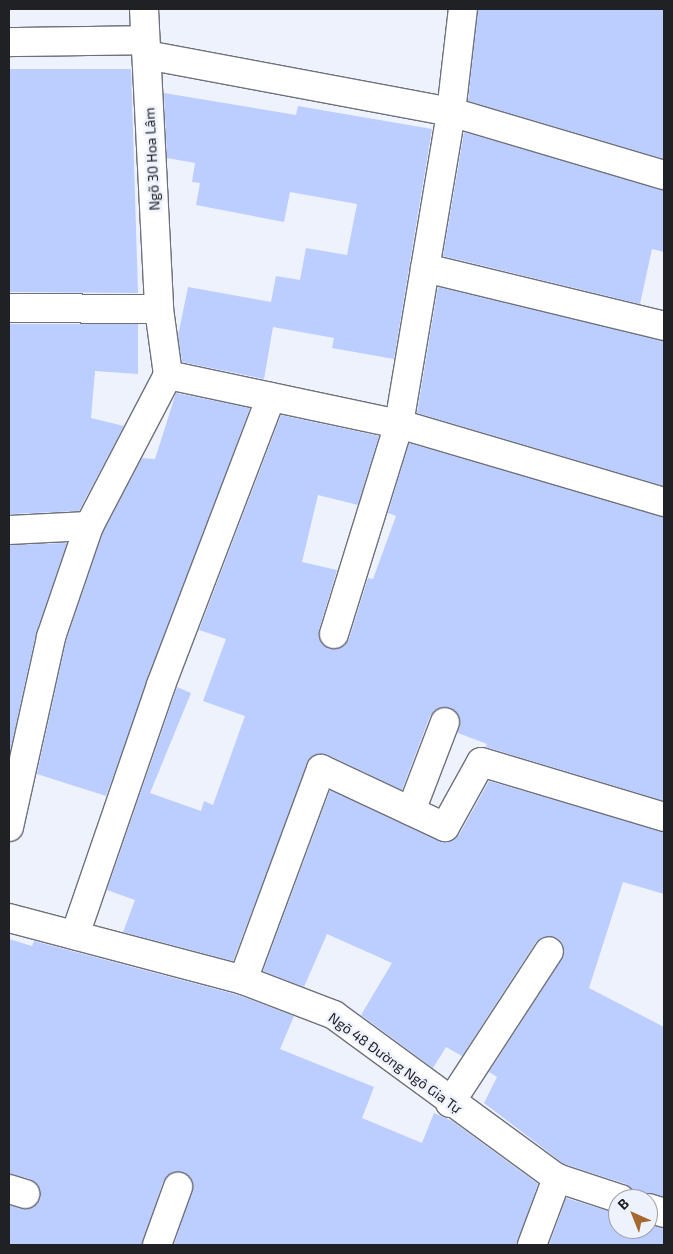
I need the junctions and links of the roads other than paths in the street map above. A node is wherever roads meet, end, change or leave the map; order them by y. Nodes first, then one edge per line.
1 (144, 9) edge
2 (463, 9) edge
3 (9, 42) edge
4 (146, 47) junction
5 (451, 112) junction
6 (664, 175) edge
7 (425, 268) junction
8 (9, 308) edge
9 (159, 309) junction
10 (664, 326) edge
11 (168, 375) junction
12 (271, 397) junction
13 (399, 424) junction
14 (664, 502) edge
15 (89, 526) junction
16 (9, 530) edge
17 (334, 634) dead end
18 (445, 722) dead end
19 (412, 811) junction
20 (664, 817) edge
21 (9, 827) edge
22 (9, 918) edge
23 (75, 935) junction
24 (549, 951) dead end
25 (243, 980) junction
26 (450, 1103) junction
27 (557, 1178) junction
28 (178, 1187) dead end
29 (608, 1195) edge
30 (157, 1245) edge
31 (532, 1245) edge

1 - 4 street, Ngõ 30 Hoa Lâm
2 - 5 street
3 - 4 street
4 - 5 street
4 - 9 street, Ngõ 30 Hoa Lâm
5 - 6 street
5 - 7 street
7 - 10 street
7 - 13 street
8 - 9 street
9 - 11 street, Ngõ 30 Hoa Lâm
11 - 12 street
11 - 15 street
12 - 13 street
12 - 23 street
13 - 14 street
13 - 17 street
15 - 16 street
15 - 21 street
18 - 19 street
19 - 20 street
19 - 25 street
22 - 23 street, Ngõ 48 Đường Ngô Gia Tự
23 - 25 street, Ngõ 48 Đường Ngô Gia Tự
24 - 26 street
25 - 26 street, Ngõ 48 Đường Ngô Gia Tự
26 - 27 street, Ngõ 48 Đường Ngô Gia Tự
27 - 29 street, Ngõ 48 Đường Ngô Gia Tự
27 - 31 street
28 - 30 street

